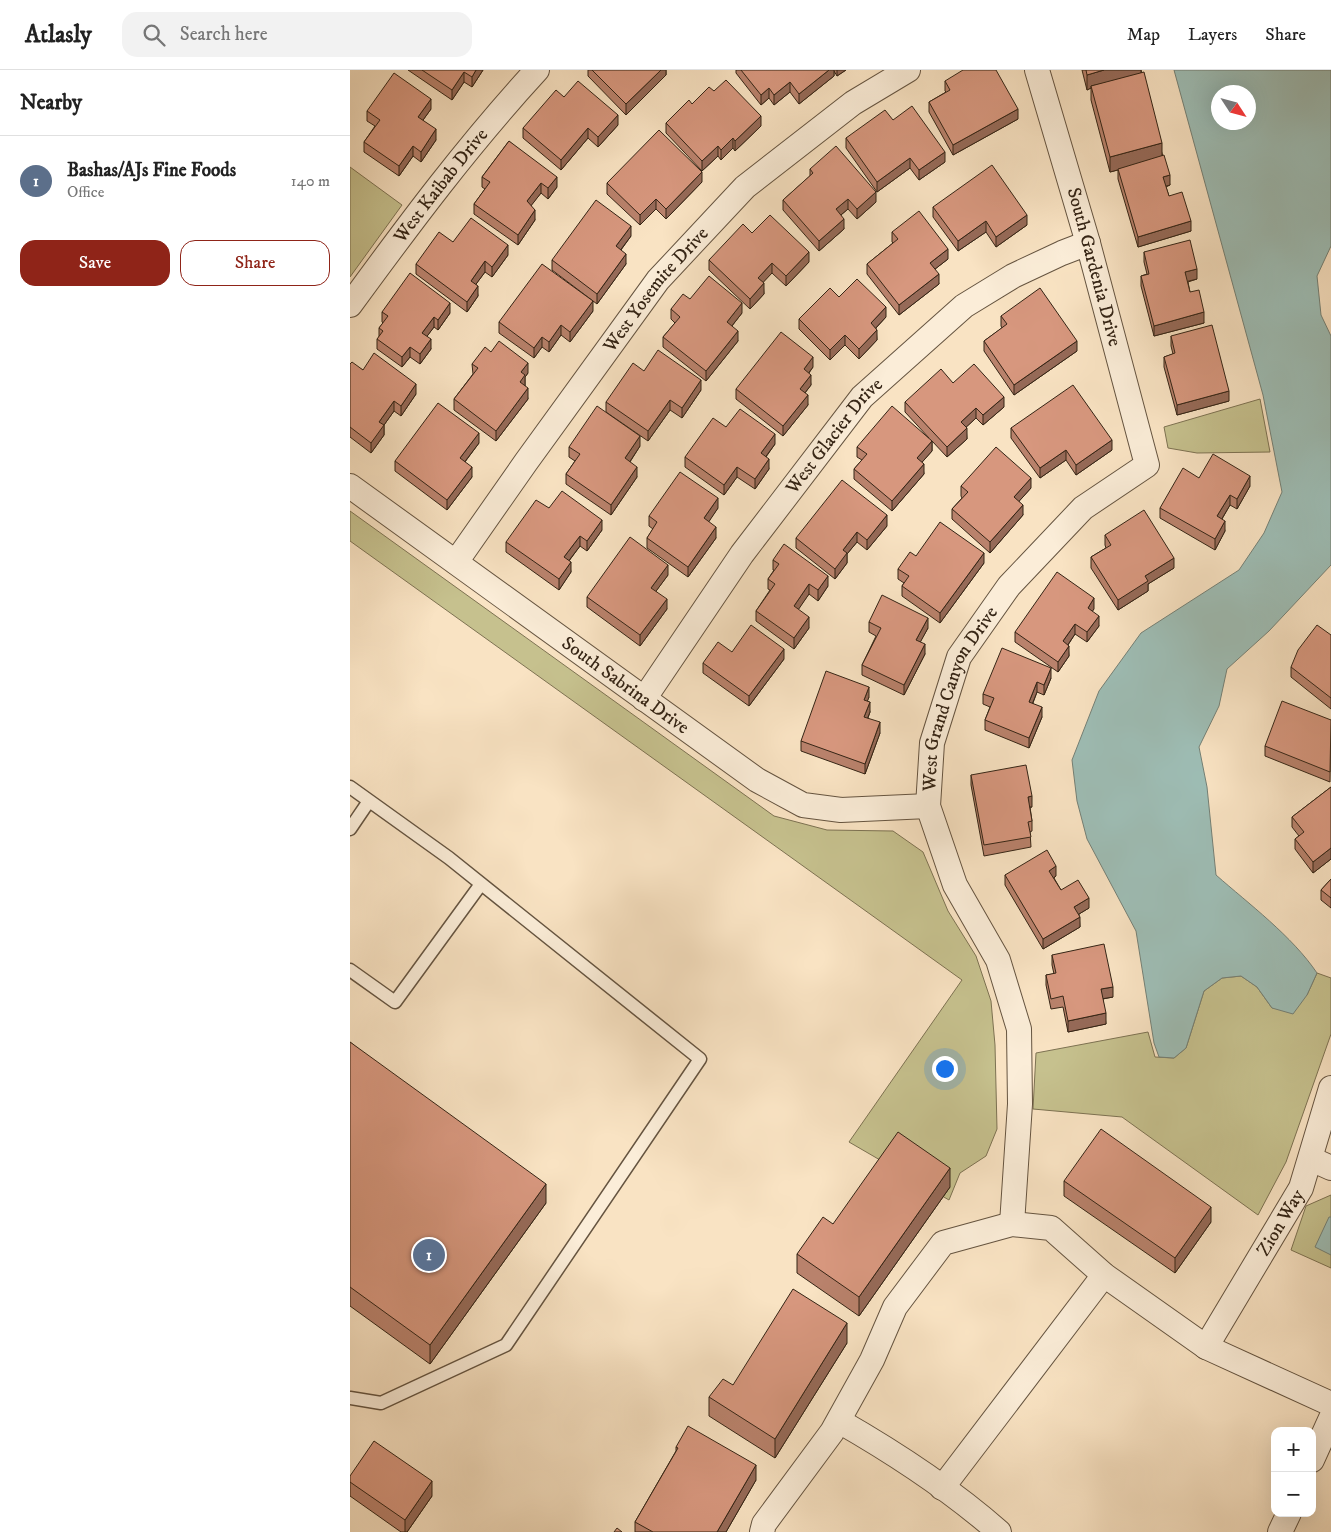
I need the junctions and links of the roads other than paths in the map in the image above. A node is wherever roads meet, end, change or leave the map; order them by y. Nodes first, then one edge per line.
1 (537, 70) edge
2 (908, 70) edge
3 (1037, 70) edge
4 (1088, 244) junction
5 (350, 305) edge
6 (1147, 465) joint
7 (350, 486) edge
8 (456, 562) junction
9 (644, 699) junction
10 (350, 787) edge
11 (369, 801) junction
12 (928, 806) junction
13 (350, 829) edge
14 (481, 884) junction
15 (350, 970) edge
16 (1331, 1088) edge
17 (1326, 1119) edge
18 (1321, 1163) edge
19 (1012, 1224) junction
20 (1104, 1275) junction
21 (1206, 1347) junction
22 (350, 1398) edge
23 (1331, 1404) edge
24 (1331, 1418) edge
25 (839, 1421) junction
26 (1316, 1451) edge
27 (942, 1488) junction
28 (762, 1532) edge
29 (999, 1532) edge

1 - 5 street, West Kaibab Drive
2 - 8 street, West Yosemite Drive
3 - 4 street, South Gardenia Drive
4 - 6 street, South Gardenia Drive
4 - 9 street, West Glacier Drive
6 - 12 street, West Grand Canyon Drive
7 - 8 street, South Sabrina Drive
8 - 9 street, South Sabrina Drive
9 - 12 street, South Sabrina Drive
10 - 11 lane
11 - 13 lane
11 - 14 lane
12 - 19 street, West Grand Canyon Drive
14 - 15 lane
14 - 22 lane
16 - 17 street, Zion Way
17 - 18 street, Zion Way
18 - 21 street, Zion Way
19 - 20 street
19 - 25 street
20 - 21 street
20 - 27 street
21 - 23 street
24 - 26 street
25 - 27 street
25 - 28 street
27 - 29 street

